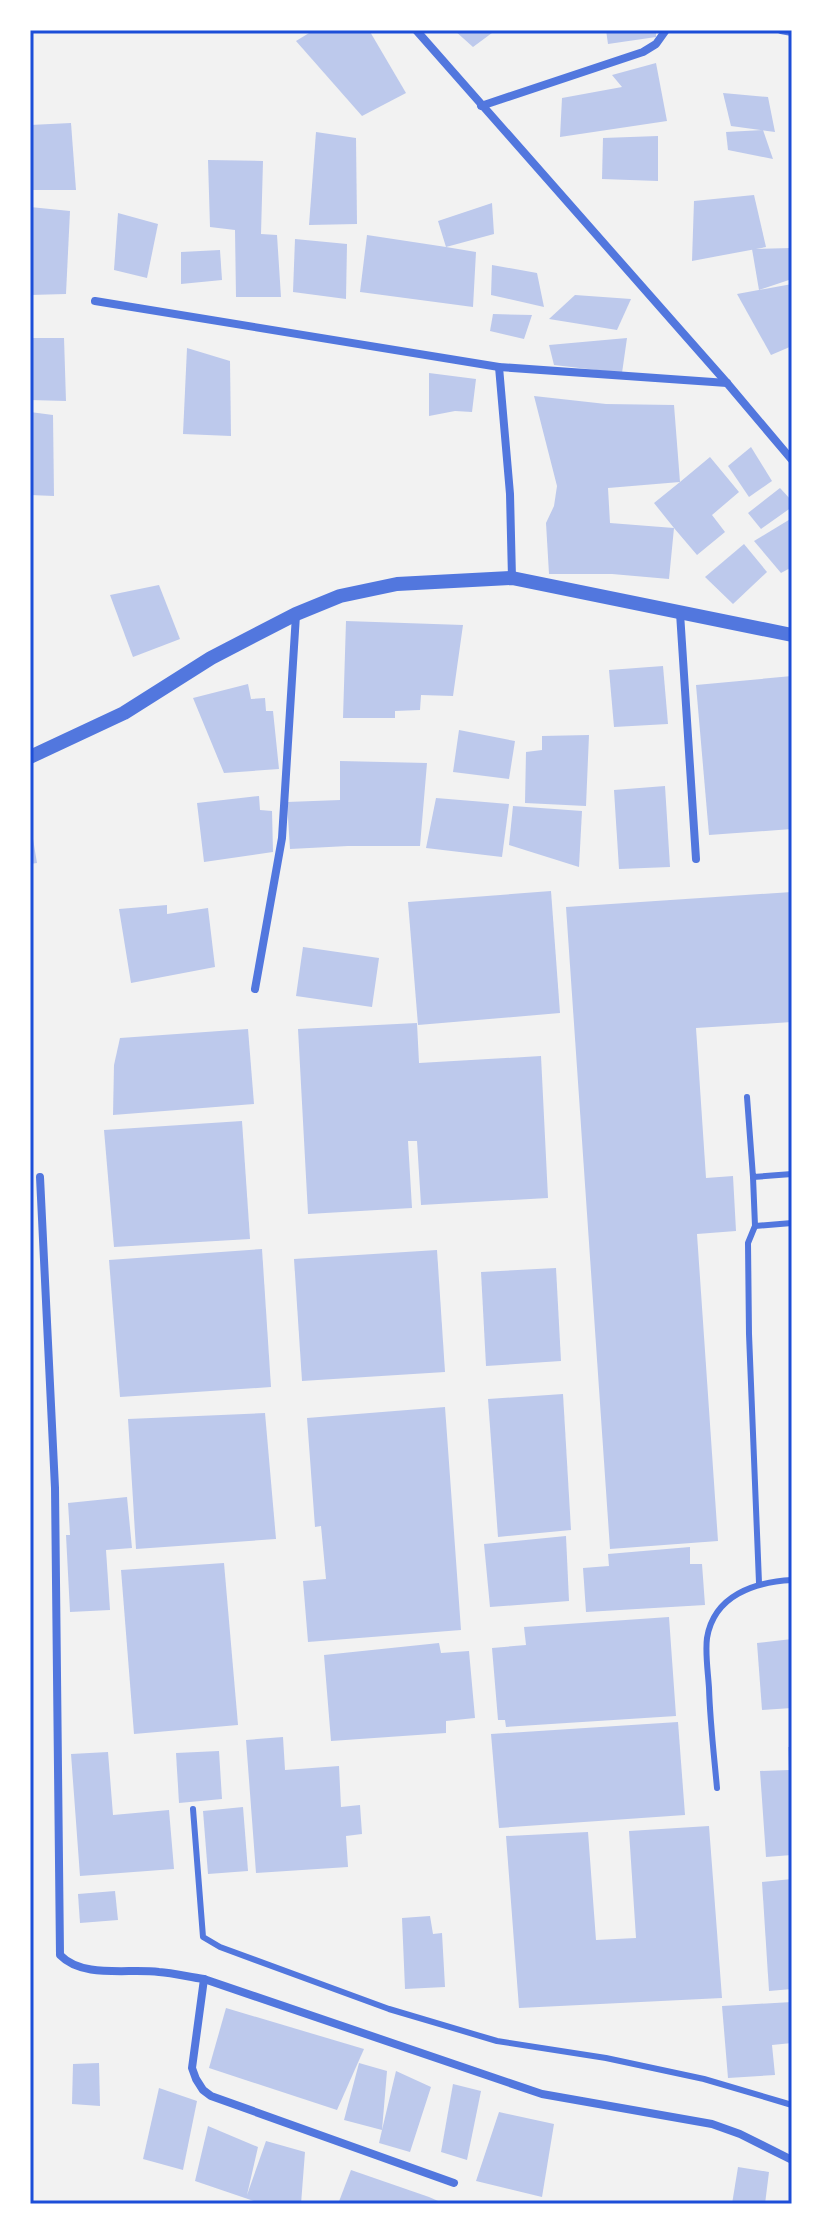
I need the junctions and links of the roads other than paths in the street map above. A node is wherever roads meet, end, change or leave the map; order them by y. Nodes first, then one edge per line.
1 (416, 30) edge
2 (666, 30) edge
3 (781, 30) edge
4 (792, 32) edge
5 (481, 106) junction
6 (95, 301) dead end
7 (499, 367) junction
8 (727, 383) junction
9 (792, 460) edge
10 (512, 578) junction
11 (680, 613) junction
12 (296, 614) junction
13 (792, 635) edge
14 (30, 757) edge
15 (696, 859) dead end
16 (255, 989) dead end
17 (747, 1097) dead end
18 (792, 1174) edge
19 (40, 1177) dead end
20 (753, 1177) junction
21 (792, 1223) edge
22 (755, 1226) junction
23 (792, 1580) edge
24 (759, 1583) junction
25 (717, 1788) dead end
26 (193, 1809) dead end
27 (204, 1979) junction
28 (792, 2105) edge
29 (792, 2160) edge
30 (454, 2183) dead end

1 - 5 street
2 - 5 street
3 - 4 street
5 - 8 street
6 - 7 street
7 - 8 street
7 - 10 street
8 - 9 street
10 - 11 street
10 - 12 street
11 - 13 street
11 - 15 street
12 - 14 street
12 - 16 street
17 - 20 lane
18 - 20 lane
19 - 27 street
20 - 22 lane
21 - 22 lane
22 - 24 lane
23 - 24 lane
24 - 25 lane
26 - 28 lane
27 - 29 street
27 - 30 street

